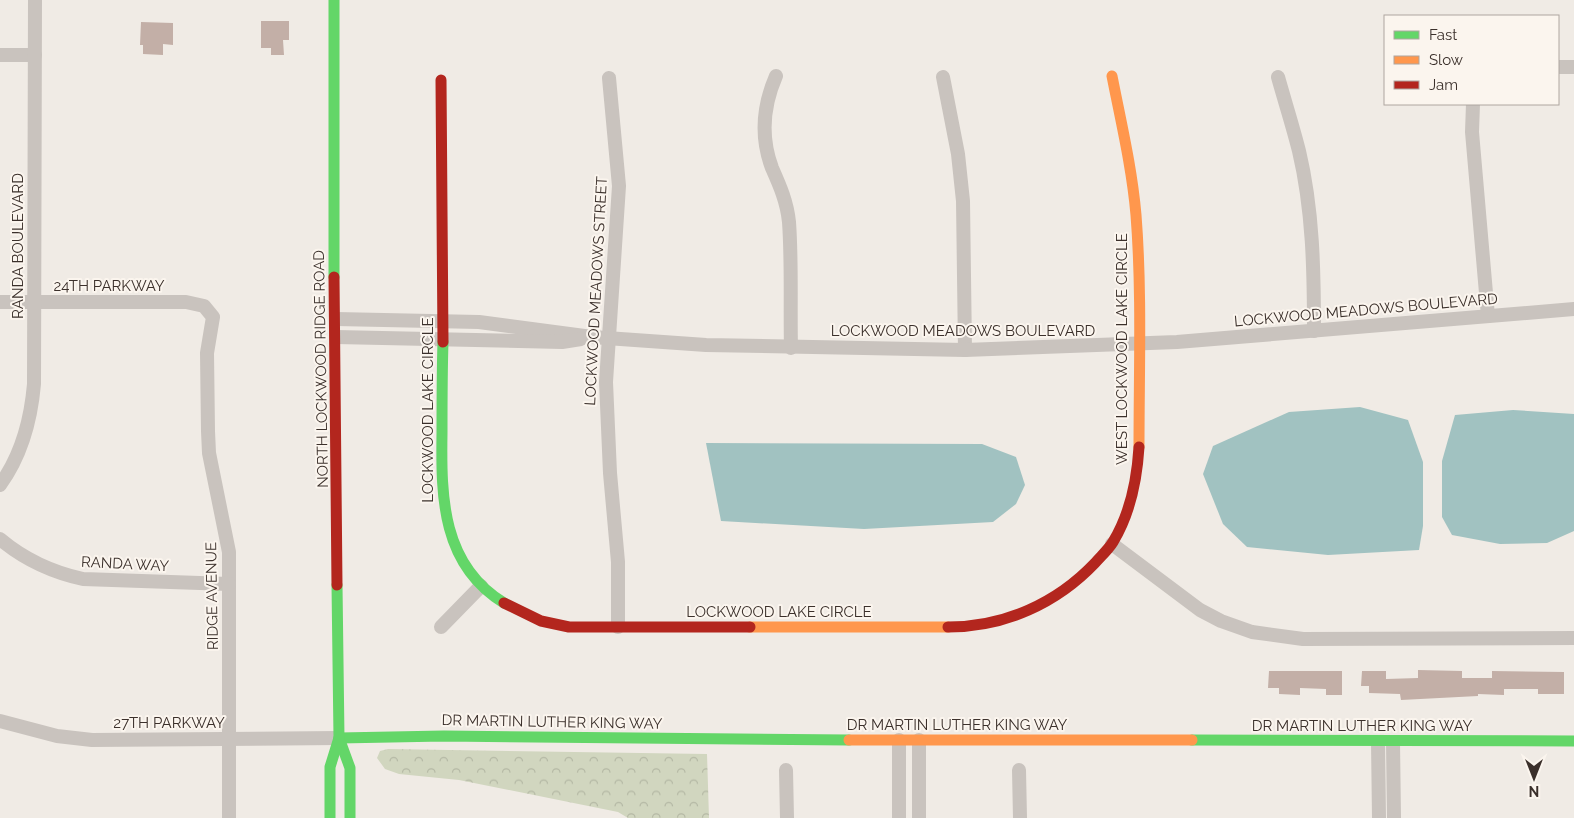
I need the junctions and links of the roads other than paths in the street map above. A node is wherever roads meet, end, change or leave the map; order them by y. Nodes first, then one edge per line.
1 (35, 0) edge
2 (334, 0) edge
3 (0, 55) edge
4 (35, 55) junction
5 (1559, 67) edge
6 (1574, 67) edge
7 (776, 76) dead end
8 (1112, 76) dead end
9 (943, 77) dead end
10 (1278, 77) dead end
11 (608, 78) dead end
12 (441, 80) dead end
13 (1473, 105) edge
14 (0, 302) edge
15 (34, 302) junction
16 (1574, 309) edge
17 (1488, 316) junction
18 (213, 317) joint
19 (336, 319) junction
20 (443, 320) junction
21 (1314, 331) junction
22 (336, 337) junction
23 (592, 337) junction
24 (443, 338) junction
25 (608, 338) junction
26 (1139, 345) junction
27 (791, 348) junction
28 (965, 350) junction
29 (0, 485) edge
30 (0, 539) edge
31 (1112, 544) junction
32 (229, 584) junction
33 (481, 586) junction
34 (441, 627) dead end
35 (618, 627) junction
36 (914, 627) joint
37 (1574, 638) edge
38 (0, 720) edge
39 (340, 738) junction
40 (229, 740) junction
41 (899, 740) junction
42 (919, 740) junction
43 (1574, 741) edge
44 (1378, 742) junction
45 (1393, 742) junction
46 (786, 770) dead end
47 (1019, 770) dead end
48 (229, 818) edge
49 (330, 818) edge
50 (350, 818) edge
51 (787, 818) edge
52 (899, 818) edge
53 (919, 818) edge
54 (1020, 818) edge
55 (1379, 818) edge
56 (1394, 818) edge

1 - 4 street, RANDA BOULEVARD
2 - 19 street, NORTH LOCKWOOD RIDGE ROAD
3 - 4 street
4 - 15 street, RANDA BOULEVARD
5 - 6 street
7 - 27 street
8 - 26 street, WEST LOCKWOOD LAKE CIRCLE
9 - 28 street
10 - 21 street
11 - 25 street, LOCKWOOD MEADOWS STREET
12 - 20 street, LOCKWOOD LAKE CIRCLE
13 - 17 street
14 - 15 street, 24TH PARKWAY
15 - 18 street, 24TH PARKWAY
15 - 29 street, RANDA BOULEVARD
16 - 17 street, LOCKWOOD MEADOWS BOULEVARD
17 - 21 street, LOCKWOOD MEADOWS BOULEVARD
18 - 32 street, RIDGE AVENUE
19 - 20 street, LOCKWOOD MEADOWS BOULEVARD
19 - 22 street, NORTH LOCKWOOD RIDGE ROAD
20 - 23 street, LOCKWOOD MEADOWS BOULEVARD
20 - 24 street, LOCKWOOD LAKE CIRCLE
21 - 26 street, LOCKWOOD MEADOWS BOULEVARD
22 - 24 street, LOCKWOOD MEADOWS BOULEVARD
22 - 39 street, NORTH LOCKWOOD RIDGE ROAD
23 - 24 street, LOCKWOOD MEADOWS BOULEVARD
23 - 25 street, LOCKWOOD MEADOWS BOULEVARD
24 - 33 street, LOCKWOOD LAKE CIRCLE
25 - 27 street, LOCKWOOD MEADOWS BOULEVARD
25 - 35 street, LOCKWOOD MEADOWS STREET
26 - 28 street, LOCKWOOD MEADOWS BOULEVARD
26 - 31 street, WEST LOCKWOOD LAKE CIRCLE
27 - 28 street, LOCKWOOD MEADOWS BOULEVARD
30 - 32 street, RANDA WAY
31 - 36 street, WEST LOCKWOOD LAKE CIRCLE
31 - 37 street
32 - 40 street, RIDGE AVENUE
33 - 34 street
33 - 35 street, LOCKWOOD LAKE CIRCLE
35 - 36 street, LOCKWOOD LAKE CIRCLE
38 - 40 street, 27TH PARKWAY
39 - 40 street, 27TH PARKWAY
39 - 41 street, DR MARTIN LUTHER KING WAY
39 - 49 street, NORTH LOCKWOOD RIDGE ROAD
39 - 50 street, NORTH LOCKWOOD RIDGE ROAD
40 - 48 street, RIDGE AVENUE
41 - 42 street, DR MARTIN LUTHER KING WAY
41 - 52 street
42 - 44 street, DR MARTIN LUTHER KING WAY
42 - 53 street
43 - 45 street, DR MARTIN LUTHER KING WAY
44 - 45 street, DR MARTIN LUTHER KING WAY
44 - 55 street
45 - 56 street
46 - 51 street
47 - 54 street

